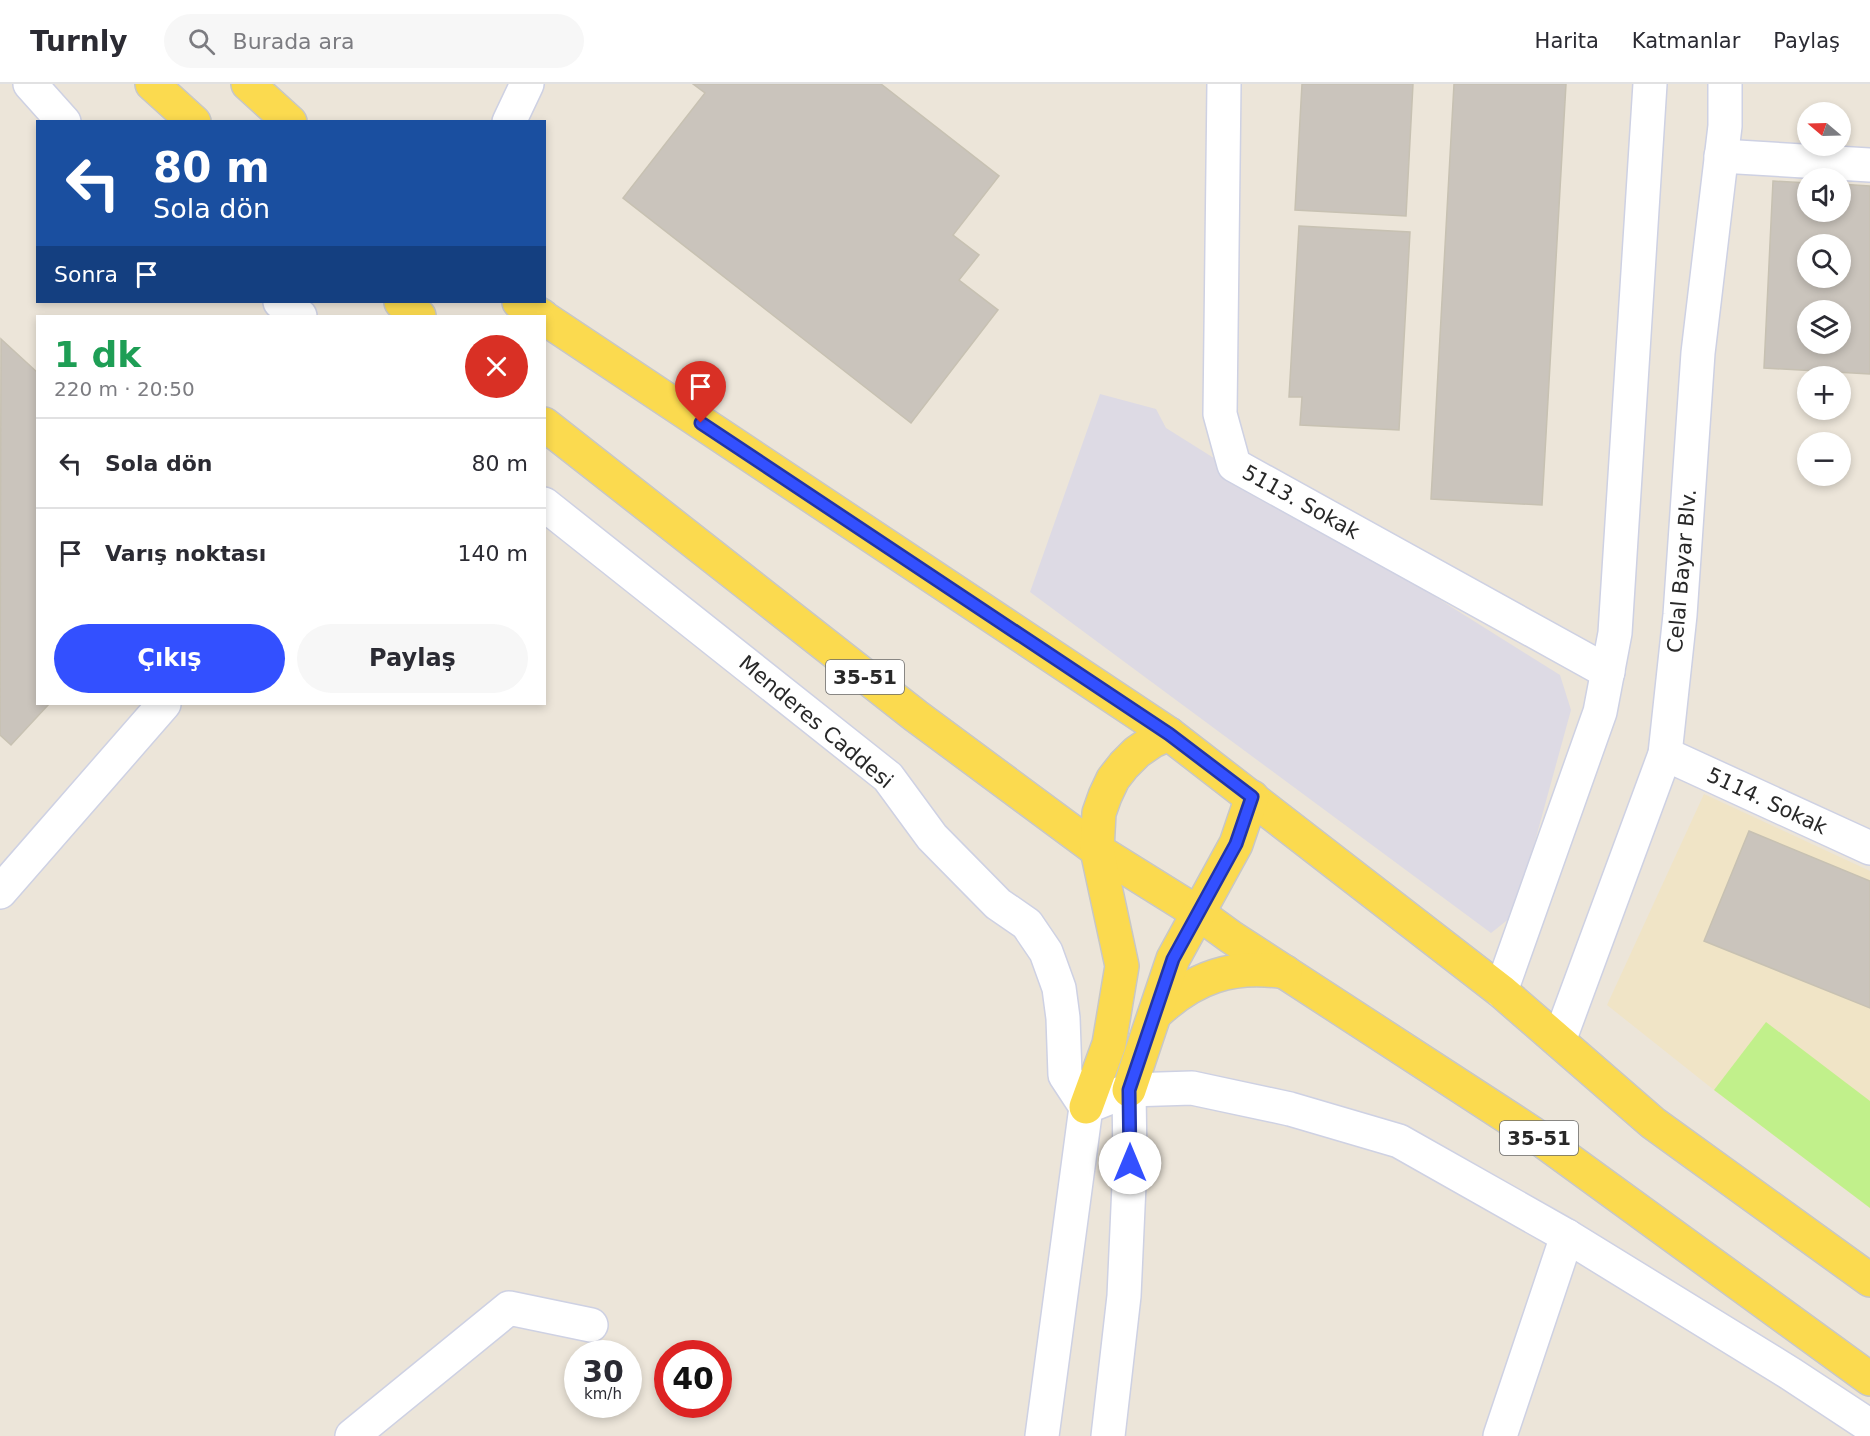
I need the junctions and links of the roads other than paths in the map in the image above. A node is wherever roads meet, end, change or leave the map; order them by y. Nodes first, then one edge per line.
1 (30, 84) edge
2 (152, 84) edge
3 (248, 84) edge
4 (527, 84) edge
5 (1224, 84) edge
6 (1650, 84) edge
7 (1725, 84) edge
8 (62, 120) edge
9 (192, 120) edge
10 (289, 120) edge
11 (510, 120) edge
12 (1721, 156) junction
13 (1870, 165) edge
14 (281, 303) edge
15 (402, 303) edge
16 (521, 303) edge
17 (299, 315) edge
18 (418, 315) edge
19 (540, 315) edge
20 (546, 319) edge
21 (546, 426) edge
22 (546, 506) edge
23 (1608, 672) junction
24 (163, 705) edge
25 (1169, 734) junction
26 (1665, 754) junction
27 (1252, 797) junction
28 (1870, 848) edge
29 (1097, 850) junction
30 (0, 892) edge
31 (1198, 913) junction
32 (1285, 972) junction
33 (1501, 991) junction
34 (1155, 1014) junction
35 (1559, 1041) junction
36 (1129, 1090) junction
37 (1086, 1107) junction
38 (1567, 1236) junction
39 (1870, 1280) edge
40 (591, 1325) dead end
41 (1870, 1378) edge
42 (1870, 1426) edge
43 (352, 1436) edge
44 (1042, 1436) edge
45 (1108, 1436) edge
46 (1500, 1436) edge

1 - 8 street
2 - 9 main road
3 - 10 main road
4 - 11 street
5 - 23 street, 5113. Sokak
6 - 23 street
7 - 12 street, Celal Bayar Blv.
12 - 13 street
12 - 26 street, Celal Bayar Blv.
14 - 17 street
15 - 18 main road
16 - 19 main road
20 - 25 main road
21 - 29 main road, 35-51
22 - 37 street, Menderes Caddesi
23 - 33 street
24 - 30 street
25 - 27 main road
25 - 29 main road
26 - 28 street, 5114. Sokak
26 - 35 street, Celal Bayar Blv.
27 - 31 main road
27 - 33 main road
29 - 31 main road, 35-51
29 - 37 main road
31 - 32 main road, 35-51
31 - 34 main road
32 - 34 main road
32 - 41 main road, 35-51
33 - 35 main road
34 - 36 main road
35 - 39 main road
36 - 37 street
36 - 38 street
36 - 45 street
37 - 44 street
38 - 42 street
38 - 46 street
40 - 43 street

